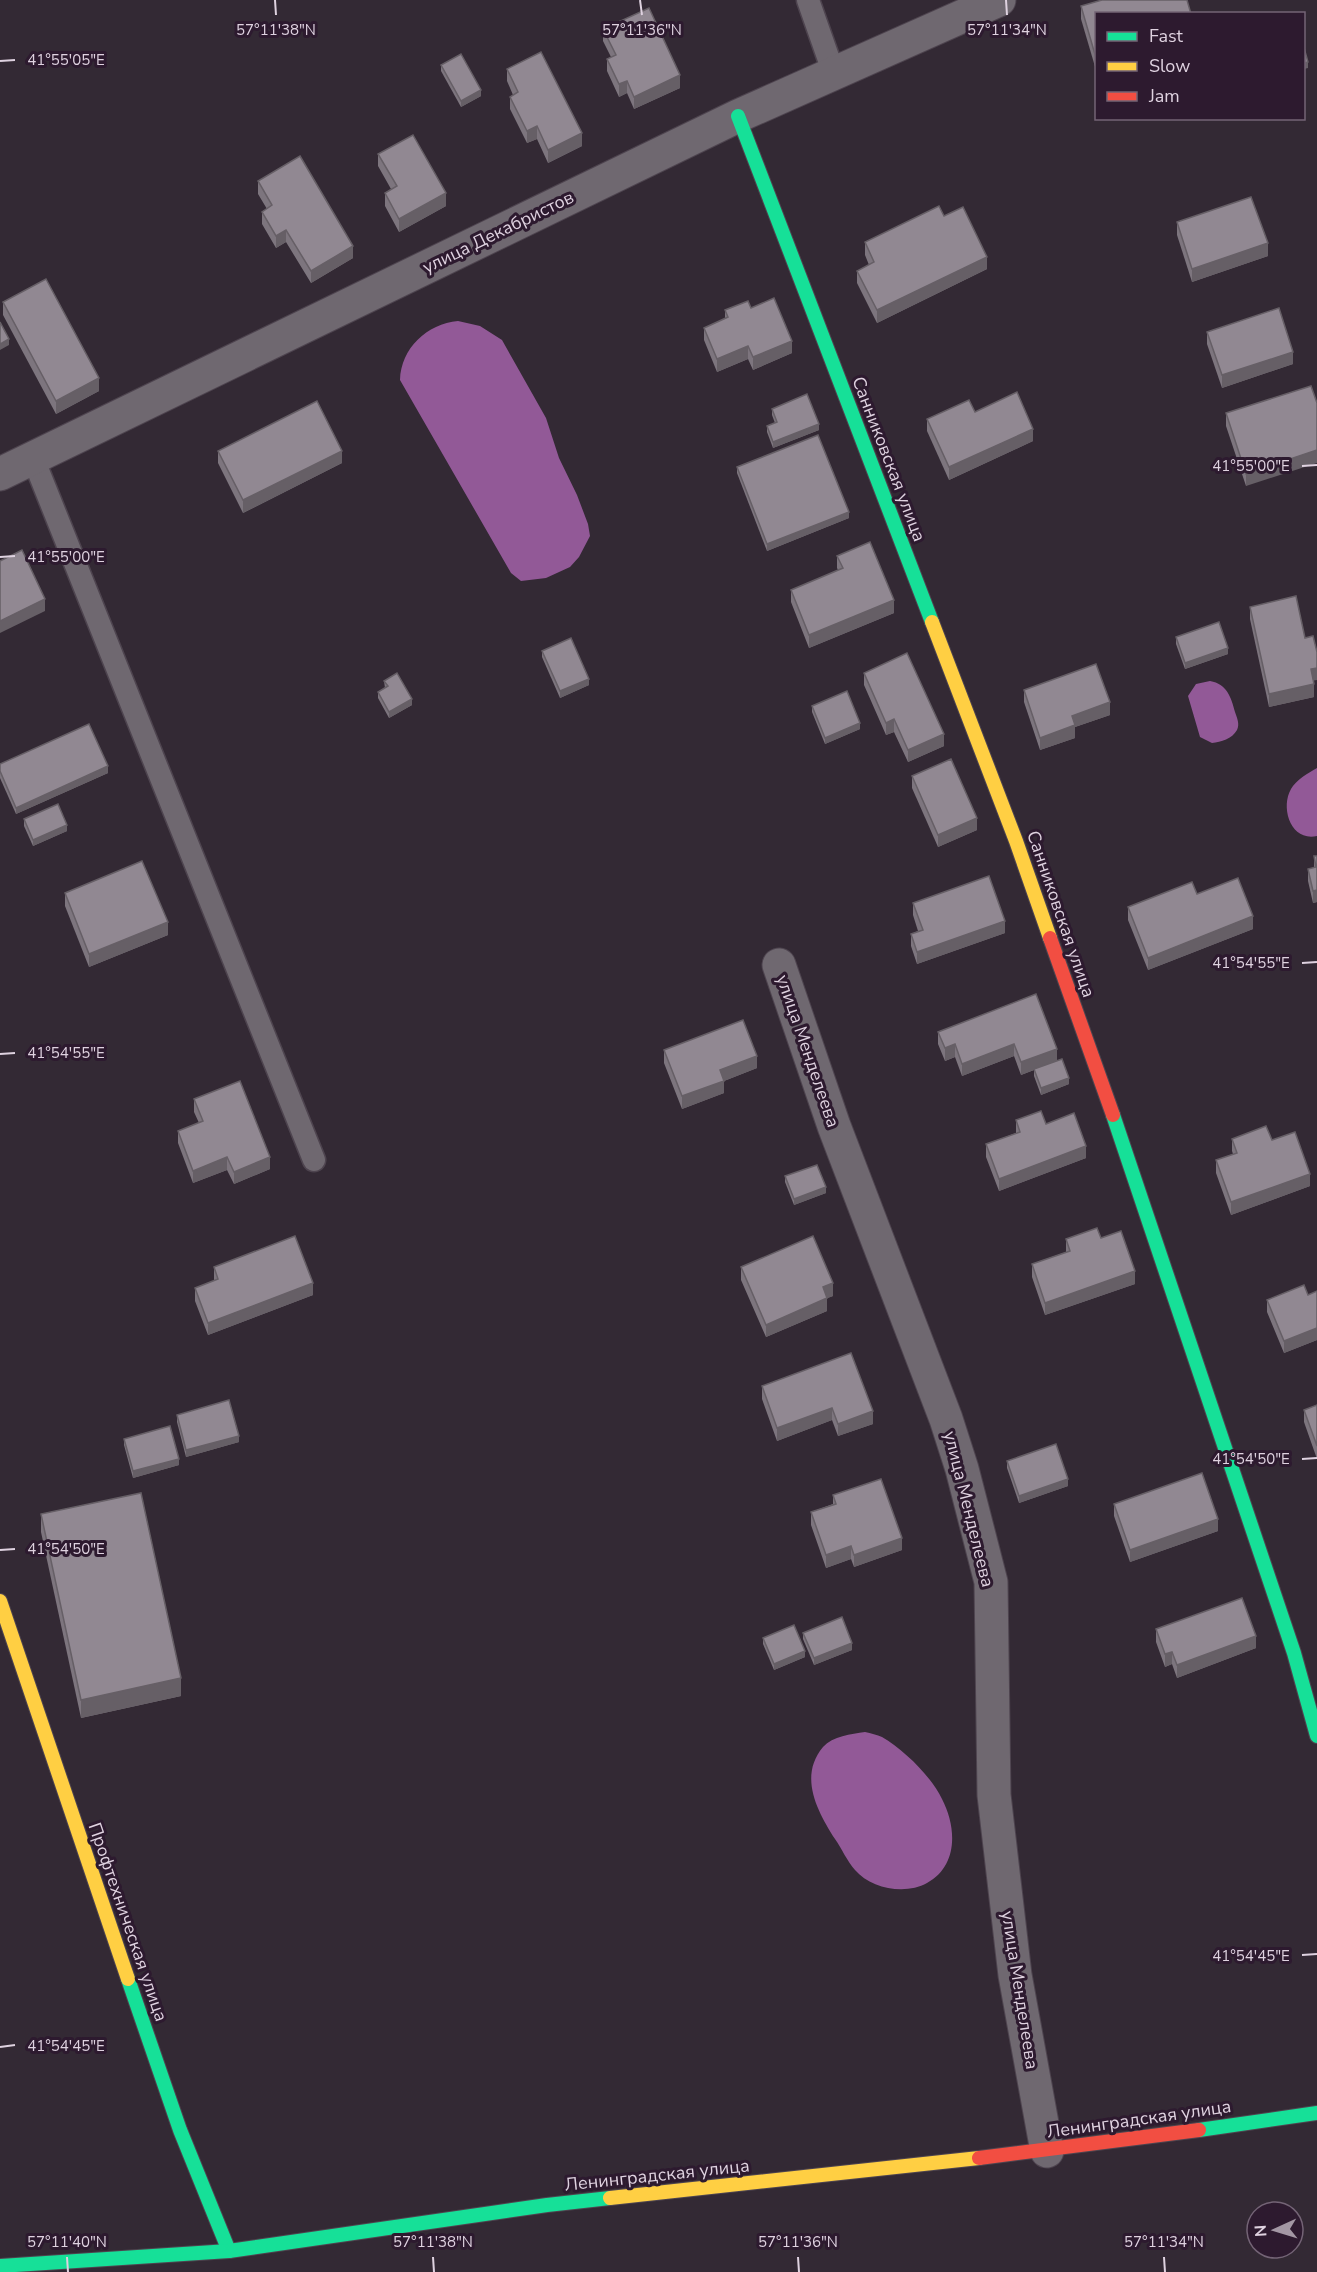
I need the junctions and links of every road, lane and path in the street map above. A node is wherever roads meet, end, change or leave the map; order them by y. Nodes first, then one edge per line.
1 (808, 0) edge
2 (999, 0) edge
3 (834, 74) junction
4 (738, 116) junction
5 (33, 458) junction
6 (0, 474) edge
7 (779, 964) dead end
8 (314, 1160) dead end
9 (0, 1601) edge
10 (1317, 1736) edge
11 (1317, 2113) edge
12 (1047, 2151) junction
13 (229, 2251) junction
14 (0, 2266) edge

1 - 3 lane
2 - 3 street, улица Декабристов
3 - 4 street, улица Декабристов
4 - 5 street, улица Декабристов
4 - 10 street, Санниковская улица
5 - 6 street, улица Декабристов
5 - 8 lane
7 - 12 street, улица Менделеева
9 - 13 street, Профтехническая улица
11 - 12 street, Ленинградская улица
12 - 13 street, Ленинградская улица
13 - 14 street, Ленинградская улица

